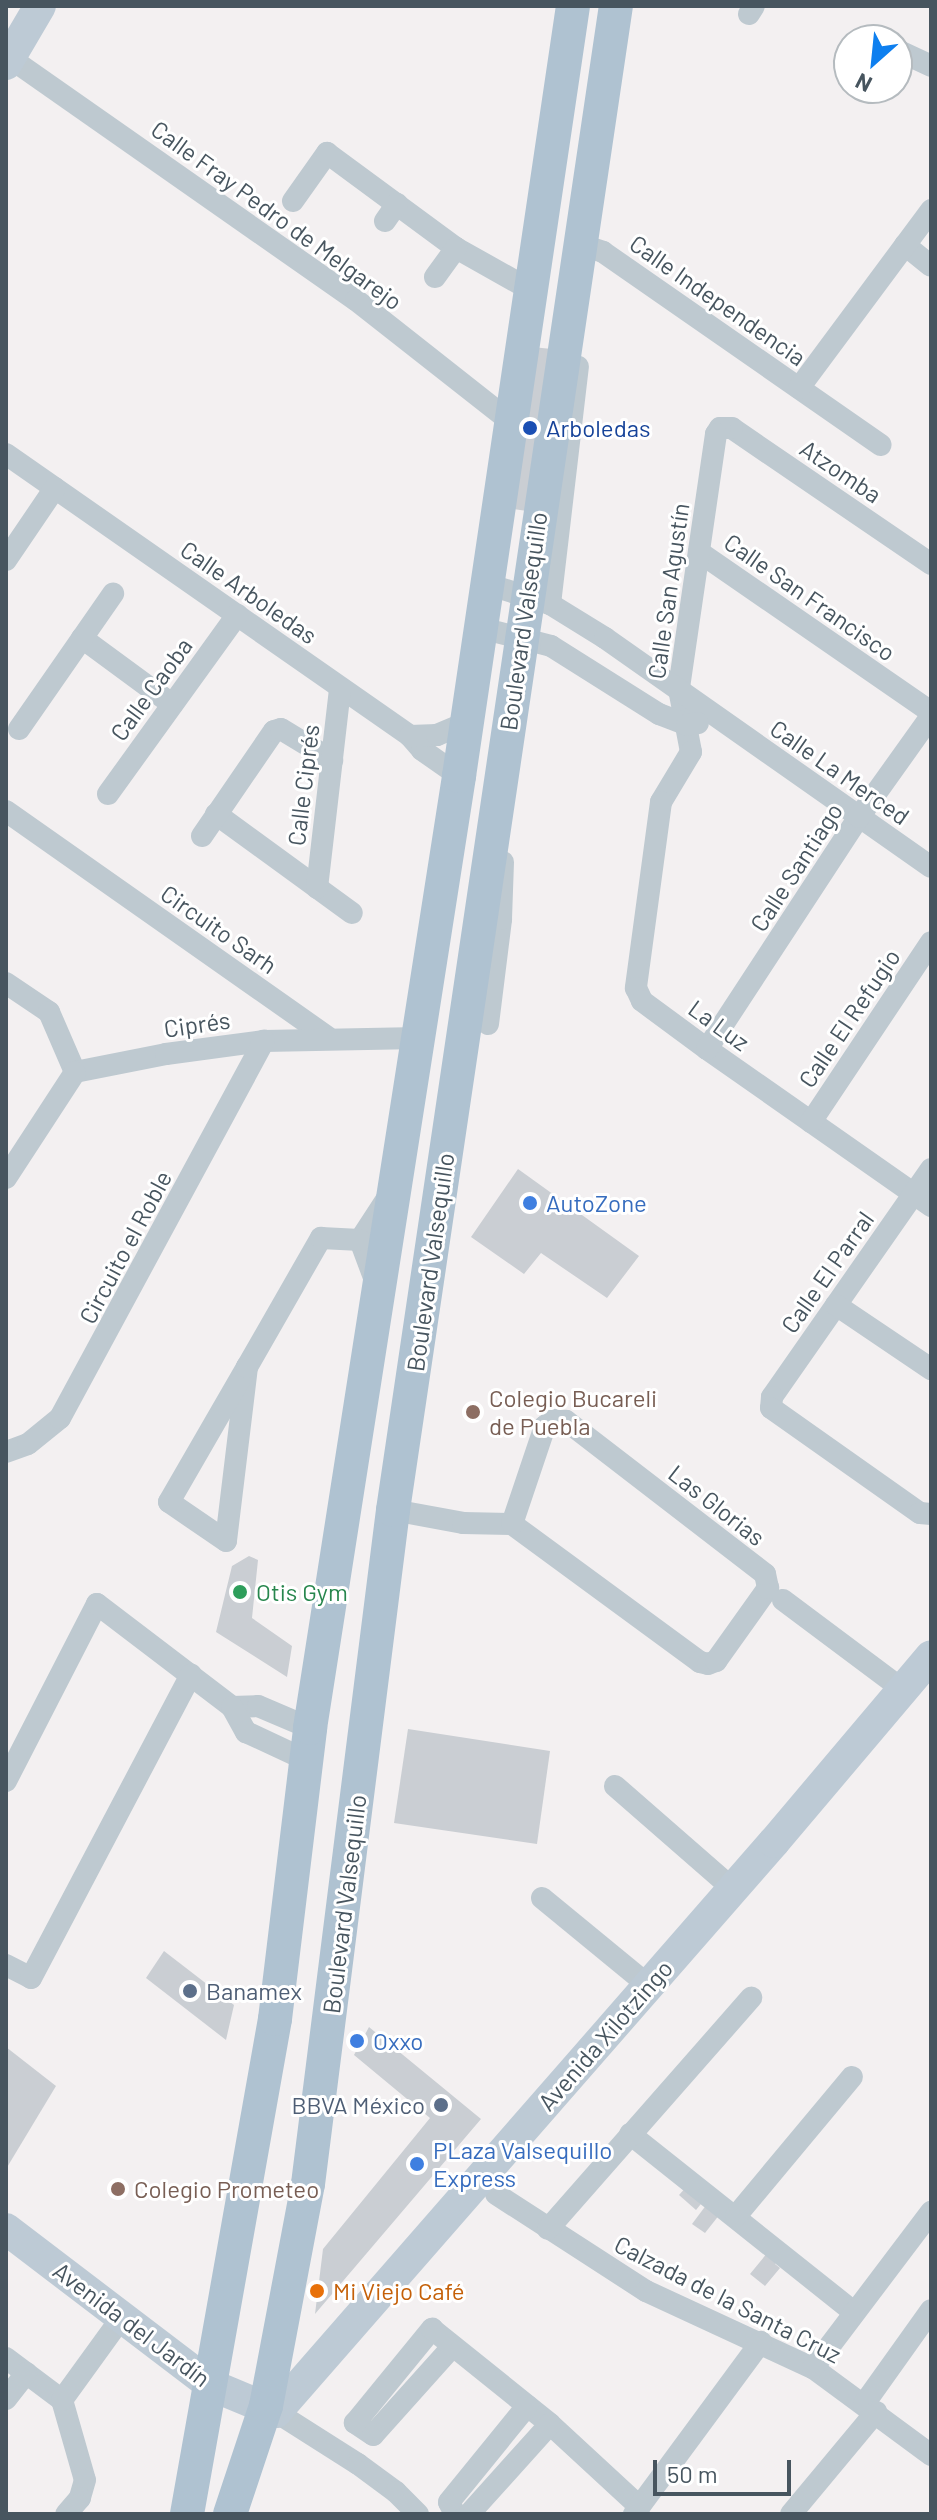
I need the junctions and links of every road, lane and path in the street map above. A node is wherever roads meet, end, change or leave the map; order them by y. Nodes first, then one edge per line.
1 (40, 6) edge
2 (573, 6) edge
3 (616, 6) edge
4 (8, 61) edge
5 (293, 201) dead end
6 (931, 210) edge
7 (579, 244) junction
8 (905, 245) junction
9 (456, 248) junction
10 (931, 266) edge
11 (435, 277) dead end
12 (529, 289) junction
13 (587, 293) dead end
14 (799, 388) junction
15 (510, 421) junction
16 (720, 428) joint
17 (881, 445) dead end
18 (6, 454) edge
19 (55, 488) junction
20 (699, 552) junction
21 (6, 560) edge
22 (931, 564) edge
23 (487, 584) junction
24 (113, 594) dead end
25 (539, 601) junction
26 (237, 615) junction
27 (481, 628) junction
28 (82, 638) junction
29 (521, 638) junction
30 (340, 688) junction
31 (679, 689) junction
32 (172, 704) junction
33 (931, 714) edge
34 (719, 720) junction
35 (467, 722) junction
36 (687, 725) junction
37 (19, 729) dead end
38 (410, 736) junction
39 (332, 760) junction
40 (459, 776) junction
41 (108, 794) dead end
42 (661, 802) joint
43 (6, 811) edge
44 (216, 814) junction
45 (859, 817) junction
46 (202, 836) dead end
47 (497, 847) junction
48 (931, 867) edge
49 (317, 888) junction
50 (352, 913) dead end
51 (931, 942) edge
52 (6, 983) edge
53 (488, 1024) dead end
54 (327, 1037) junction
55 (419, 1038) junction
56 (264, 1041) junction
57 (707, 1049) junction
58 (75, 1072) junction
59 (811, 1122) junction
60 (931, 1169) edge
61 (6, 1178) edge
62 (395, 1186) junction
63 (922, 1200) edge
64 (360, 1240) junction
65 (380, 1295) junction
66 (836, 1305) junction
67 (247, 1367) junction
68 (931, 1369) edge
69 (6, 1452) edge
70 (393, 1510) junction
71 (930, 1515) edge
72 (512, 1524) junction
73 (783, 1600) dead end
74 (931, 1656) edge
75 (191, 1675) junction
76 (902, 1689) junction
77 (232, 1707) junction
78 (308, 1744) junction
79 (6, 1781) edge
80 (615, 1786) dead end
81 (733, 1889) junction
82 (542, 1898) dead end
83 (6, 1965) edge
84 (649, 1986) junction
85 (751, 1998) dead end
86 (852, 2077) dead end
87 (630, 2134) junction
88 (496, 2194) dead end
89 (931, 2212) edge
90 (736, 2216) junction
91 (6, 2229) edge
92 (548, 2229) junction
93 (931, 2310) edge
94 (854, 2312) junction
95 (122, 2317) junction
96 (761, 2342) junction
97 (452, 2347) junction
98 (6, 2358) edge
99 (813, 2368) junction
100 (26, 2373) junction
101 (211, 2385) junction
102 (6, 2399) edge
103 (62, 2400) junction
104 (527, 2406) junction
105 (870, 2408) junction
106 (271, 2409) junction
107 (550, 2424) junction
108 (931, 2455) edge
109 (637, 2510) edge
110 (66, 2514) edge
111 (187, 2514) edge
112 (230, 2514) edge
113 (418, 2514) edge
114 (455, 2514) edge
115 (469, 2514) edge
116 (791, 2514) edge

1 - 4 street
2 - 12 main road, Boulevard Valsequillo
3 - 7 main road, Boulevard Valsequillo
4 - 15 street, Calle Fray Pedro de Melgarejo
5 - 9 street
6 - 8 street, Calle Independencia
7 - 14 street, Calle Independencia
7 - 25 main road, Boulevard Valsequillo
8 - 10 street
8 - 14 street, Calle Independencia
9 - 11 street
9 - 12 street
12 - 15 main road, Boulevard Valsequillo
13 - 25 street
14 - 17 street
15 - 23 main road, Boulevard Valsequillo
16 - 20 street, Calle San Agustín
16 - 22 street, Atzomba
18 - 19 street, Calle Arboledas
19 - 21 street
19 - 26 street, Calle Arboledas
20 - 31 street, Calle San Agustín
20 - 33 street, Calle San Francisco
23 - 25 street, Calle La Merced
23 - 27 main road, Boulevard Valsequillo
24 - 28 street
25 - 29 main road, Boulevard Valsequillo
25 - 31 street, Calle La Merced
26 - 30 street, Calle Arboledas
26 - 32 street, Calle Caoba
27 - 29 street
27 - 35 main road, Boulevard Valsequillo
28 - 32 street
28 - 37 street
29 - 36 street
29 - 47 main road, Boulevard Valsequillo
30 - 38 street, Calle Arboledas
30 - 39 street, Calle Ciprés
31 - 34 street, Calle La Merced
31 - 36 street, Calle San Agustín
32 - 41 street, Calle Caoba
33 - 45 street, Calle Santiago
34 - 36 street
34 - 45 street, Calle La Merced
35 - 38 street
35 - 40 main road, Boulevard Valsequillo
36 - 42 street, Calle San Agustín
38 - 40 street, Calle Arboledas
39 - 44 street
39 - 49 street, Calle Ciprés
40 - 55 main road, Boulevard Valsequillo
42 - 57 street, La Luz
43 - 54 street, Circuito Sarh
44 - 46 street
44 - 49 street
45 - 48 street, Calle La Merced
45 - 57 street, Calle Santiago
47 - 53 street
47 - 70 main road, Boulevard Valsequillo
49 - 50 street
51 - 59 street, Calle El Refugio
52 - 58 street
54 - 55 street
54 - 56 street, Ciprés
55 - 62 main road, Boulevard Valsequillo
56 - 58 street, Ciprés
56 - 69 street, Circuito el Roble
57 - 59 street, La Luz
58 - 61 street
59 - 63 street, La Luz
60 - 63 street, Calle El Parral
62 - 64 street
62 - 65 main road, Boulevard Valsequillo
63 - 66 street, Calle El Parral
64 - 65 street
64 - 67 street
65 - 78 main road, Boulevard Valsequillo
66 - 68 street
66 - 71 street, Calle El Parral
67 - 67 street
70 - 72 street
70 - 106 main road, Boulevard Valsequillo
72 - 72 street, Las Glorias
73 - 76 street
74 - 76 street, Avenida Xilotzingo
75 - 77 street
75 - 79 street
75 - 83 street
76 - 81 street, Avenida Xilotzingo
77 - 78 street
77 - 78 street
78 - 101 main road, Boulevard Valsequillo
80 - 81 street
81 - 84 street, Avenida Xilotzingo
82 - 84 street
84 - 106 street, Avenida Xilotzingo
85 - 87 street
86 - 90 street
87 - 90 street
87 - 92 street
88 - 92 street, Calzada de la Santa Cruz
89 - 94 street
90 - 94 street
91 - 95 street, Avenida del Jardín
92 - 96 street, Calzada de la Santa Cruz
93 - 105 street
94 - 99 street
95 - 101 street, Avenida del Jardín
95 - 103 street
96 - 99 street, Calzada de la Santa Cruz
96 - 109 street
97 - 97 street
97 - 104 street
98 - 100 street
99 - 105 street, Calzada de la Santa Cruz
100 - 102 street
100 - 103 street
101 - 106 street, Avenida del Jardín
101 - 111 main road, Boulevard Valsequillo
103 - 110 street
104 - 107 street
104 - 114 street
105 - 108 street, Calzada de la Santa Cruz
105 - 116 street
106 - 112 main road, Boulevard Valsequillo
106 - 113 street
107 - 109 street
107 - 115 street

